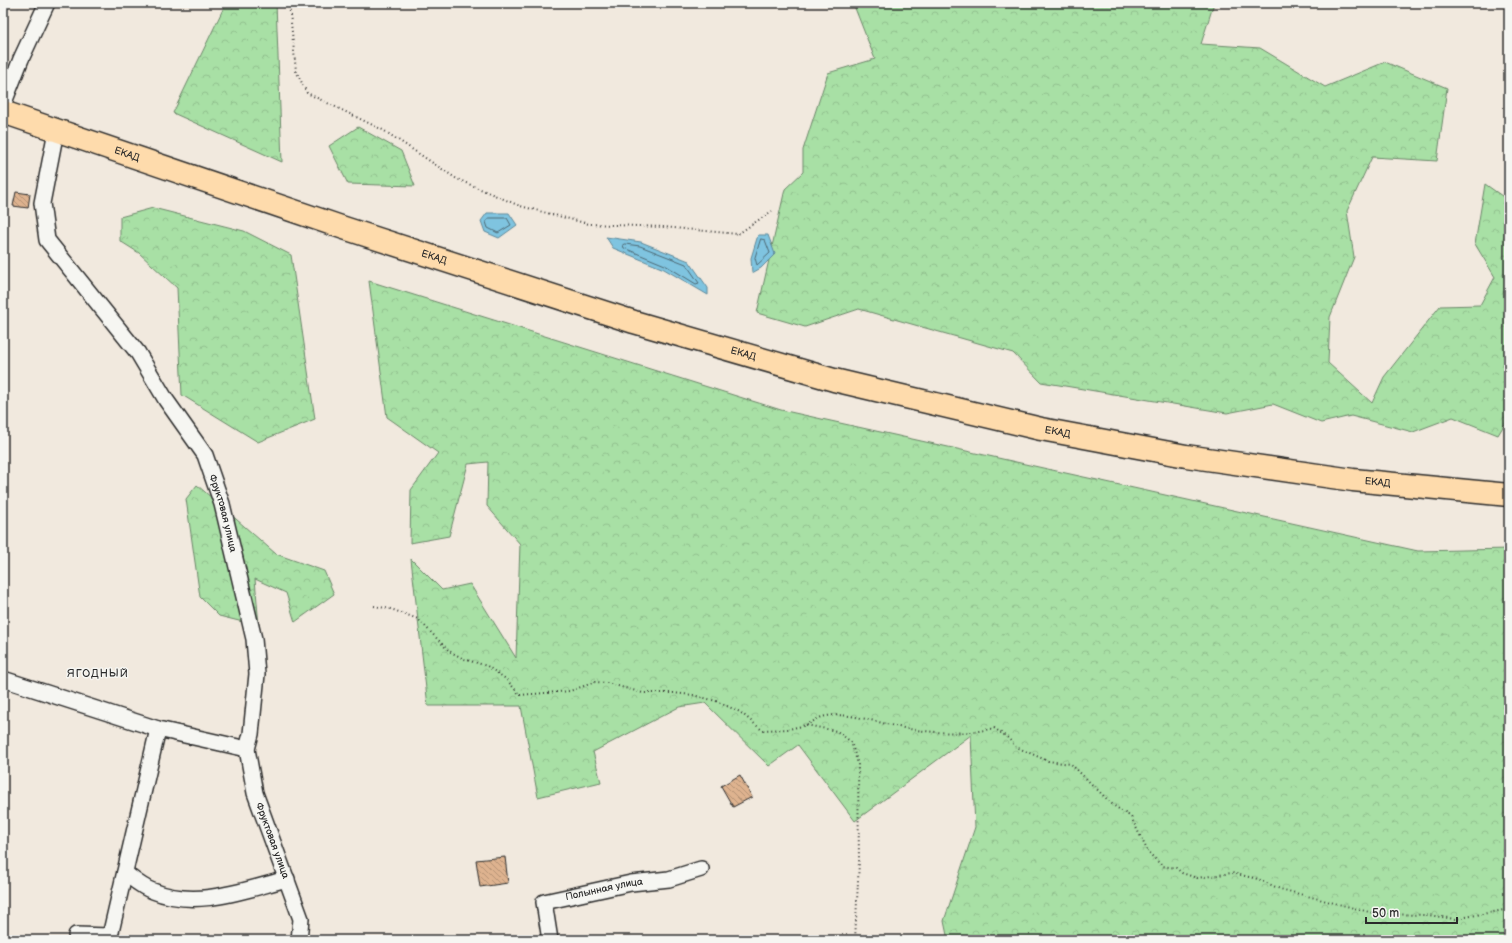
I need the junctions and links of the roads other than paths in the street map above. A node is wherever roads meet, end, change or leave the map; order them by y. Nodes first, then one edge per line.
1 (47, 3) edge
2 (3, 105) edge
3 (3, 112) edge
4 (56, 131) junction
5 (34, 181) dead end
6 (43, 197) junction
7 (1509, 495) edge
8 (3, 679) edge
9 (158, 729) junction
10 (247, 749) junction
11 (701, 869) dead end
12 (125, 873) junction
13 (287, 880) junction
14 (76, 935) dead end
15 (299, 940) edge
16 (550, 940) edge

1 - 2 street
3 - 4 highway, ЕКАД
4 - 6 street, Фруктовая улица
4 - 7 highway, ЕКАД
5 - 6 street
6 - 10 street, Фруктовая улица
8 - 9 street
9 - 10 street
9 - 12 street
10 - 13 street, Фруктовая улица
11 - 16 street, Полынная улица
12 - 13 street
12 - 14 street
13 - 15 street, Фруктовая улица

